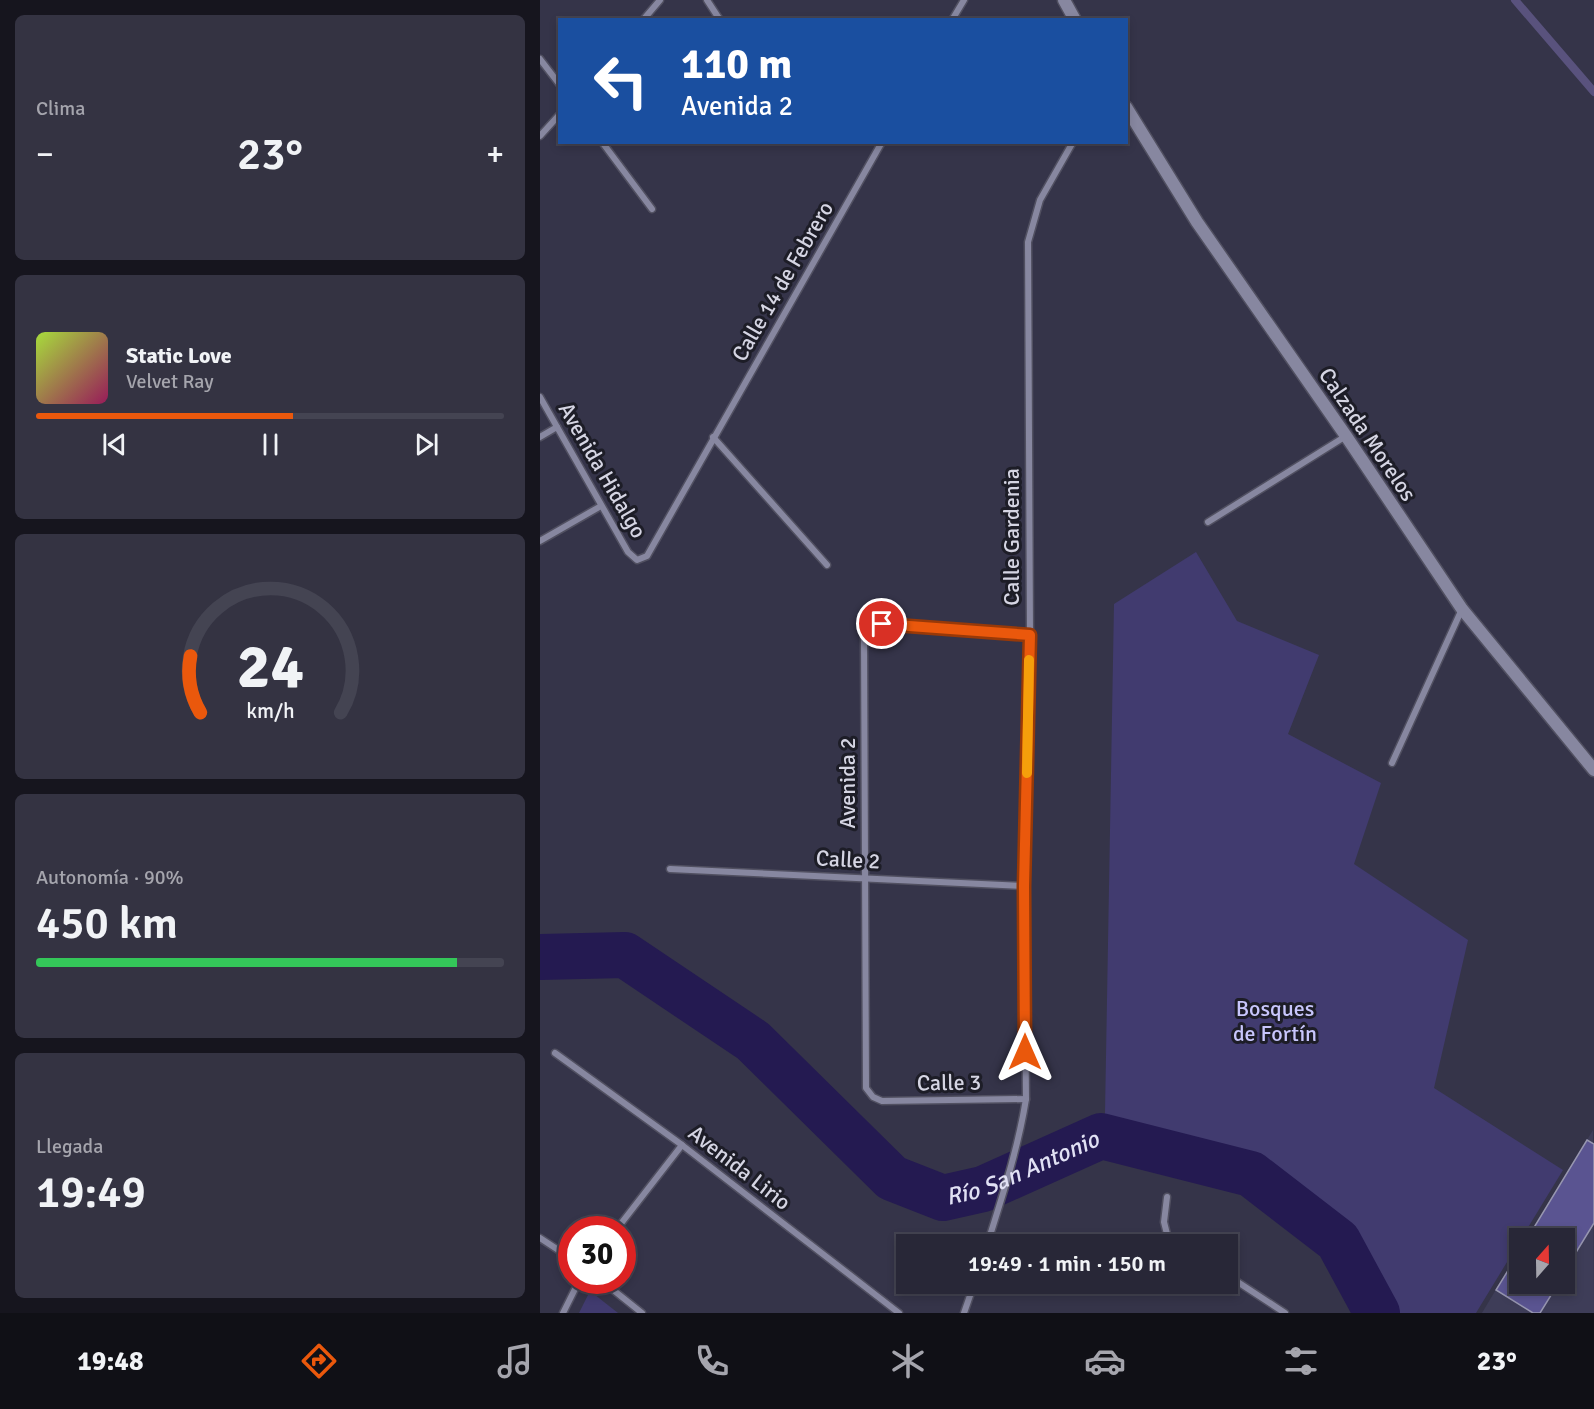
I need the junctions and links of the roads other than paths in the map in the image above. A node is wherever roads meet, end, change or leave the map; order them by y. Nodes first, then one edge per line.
1 (660, 0) edge
2 (707, 0) edge
3 (964, 0) edge
4 (1064, 0) edge
5 (645, 18) edge
6 (719, 18) edge
7 (953, 18) edge
8 (1074, 18) edge
9 (540, 59) edge
10 (558, 82) edge
11 (1128, 110) edge
12 (558, 116) edge
13 (540, 136) edge
14 (603, 144) edge
15 (881, 144) edge
16 (1072, 144) edge
17 (652, 209) dead end
18 (540, 397) edge
19 (557, 427) junction
20 (1346, 436) junction
21 (540, 437) edge
22 (714, 437) junction
23 (602, 506) junction
24 (1208, 522) dead end
25 (540, 541) edge
26 (637, 560) joint
27 (827, 565) dead end
28 (1462, 609) junction
29 (1030, 635) junction
30 (1392, 763) dead end
31 (1594, 770) edge
32 (670, 869) dead end
33 (865, 878) junction
34 (1024, 886) junction
35 (555, 1053) dead end
36 (873, 1097) joint
37 (1026, 1099) junction
38 (682, 1145) junction
39 (1167, 1197) dead end
40 (627, 1216) edge
41 (991, 1234) edge
42 (1167, 1234) edge
43 (540, 1238) edge
44 (558, 1250) edge
45 (1238, 1282) edge
46 (572, 1294) edge
47 (618, 1294) edge
48 (971, 1294) edge
49 (563, 1313) edge
50 (642, 1313) edge
51 (899, 1313) edge
52 (964, 1313) edge
53 (1285, 1313) edge

1 - 5 street
2 - 6 street
3 - 7 street
4 - 8 street
9 - 10 street
11 - 20 street, Calzada Morelos
12 - 13 street
14 - 17 street
15 - 22 street, Calle 14 de Febrero
16 - 29 street, Calle Gardenia
18 - 19 street, Avenida Hidalgo
19 - 21 street
19 - 23 street, Avenida Hidalgo
20 - 24 street
20 - 28 street, Calzada Morelos
22 - 26 street, Calle 14 de Febrero
22 - 27 street
23 - 25 street
23 - 26 street, Avenida Hidalgo
28 - 30 street
28 - 31 street, Calzada Morelos
29 - 33 street, Avenida 2
29 - 34 street, Calle Gardenia
32 - 33 street, Calle 2
33 - 34 street, Calle 2
33 - 36 street, Avenida 2
34 - 37 street, Calle Gardenia
35 - 38 street, Avenida Lirio
36 - 37 street, Calle 3
37 - 41 street, Calle Gardenia
38 - 40 street
38 - 51 street, Avenida Lirio
39 - 42 street
43 - 44 street
45 - 53 street
46 - 49 street
47 - 50 street
48 - 52 street

